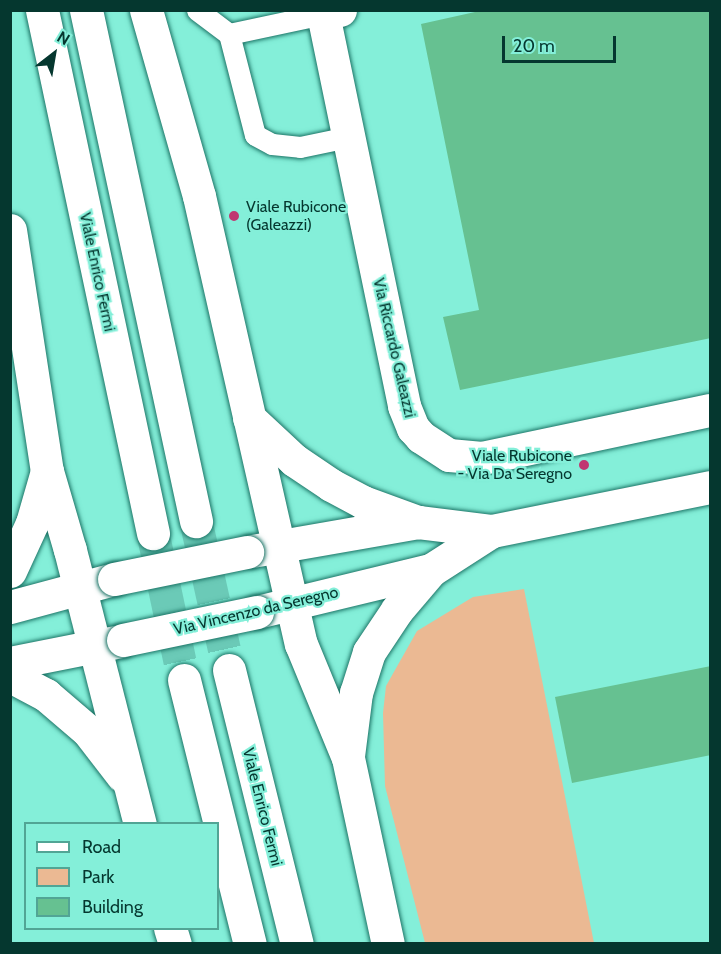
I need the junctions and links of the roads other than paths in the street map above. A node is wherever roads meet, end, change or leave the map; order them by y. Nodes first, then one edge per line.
1 (42, 10) edge
2 (86, 10) edge
3 (146, 10) edge
4 (197, 10) edge
5 (332, 12) edge
6 (229, 34) junction
7 (348, 138) junction
8 (10, 230) edge
9 (711, 410) edge
10 (249, 418) junction
11 (47, 471) junction
12 (706, 486) edge
13 (196, 521) tunnel mouth
14 (418, 522) junction
15 (492, 531) junction
16 (153, 533) tunnel mouth
17 (262, 549) junction
18 (431, 570) junction
19 (10, 571) edge
20 (80, 588) junction
21 (291, 604) junction
22 (10, 607) edge
23 (109, 644) junction
24 (10, 663) edge
25 (229, 670) tunnel mouth
26 (10, 676) edge
27 (184, 680) tunnel mouth
28 (348, 758) junction
29 (129, 784) junction
30 (139, 822) edge
31 (250, 944) edge
32 (297, 944) edge
33 (388, 944) edge

1 - 16 main road, Viale Enrico Fermi
2 - 13 main road
3 - 10 main road
4 - 6 lane
5 - 6 lane, Via Riccardo Galeazzi
5 - 7 main road, Via Riccardo Galeazzi
6 - 7 lane
7 - 9 main road, Via Riccardo Galeazzi
8 - 11 main road
10 - 14 main road
10 - 17 main road
11 - 19 main road
11 - 20 main road
12 - 15 main road, Via Vincenzo da Seregno
14 - 15 main road, Via Vincenzo da Seregno
14 - 17 main road, Via Vincenzo da Seregno
15 - 18 main road, Via Vincenzo da Seregno
17 - 20 main road, Via Vincenzo da Seregno, bridge
17 - 21 main road
18 - 21 main road, Via Vincenzo da Seregno
18 - 28 main road
20 - 22 main road, Via Vincenzo da Seregno
20 - 23 main road
21 - 23 main road, Via Vincenzo da Seregno, bridge
21 - 28 main road
23 - 24 main road, Via Vincenzo da Seregno
23 - 29 main road
25 - 32 main road, Viale Enrico Fermi
26 - 29 main road
27 - 31 main road
28 - 33 main road
29 - 30 main road

